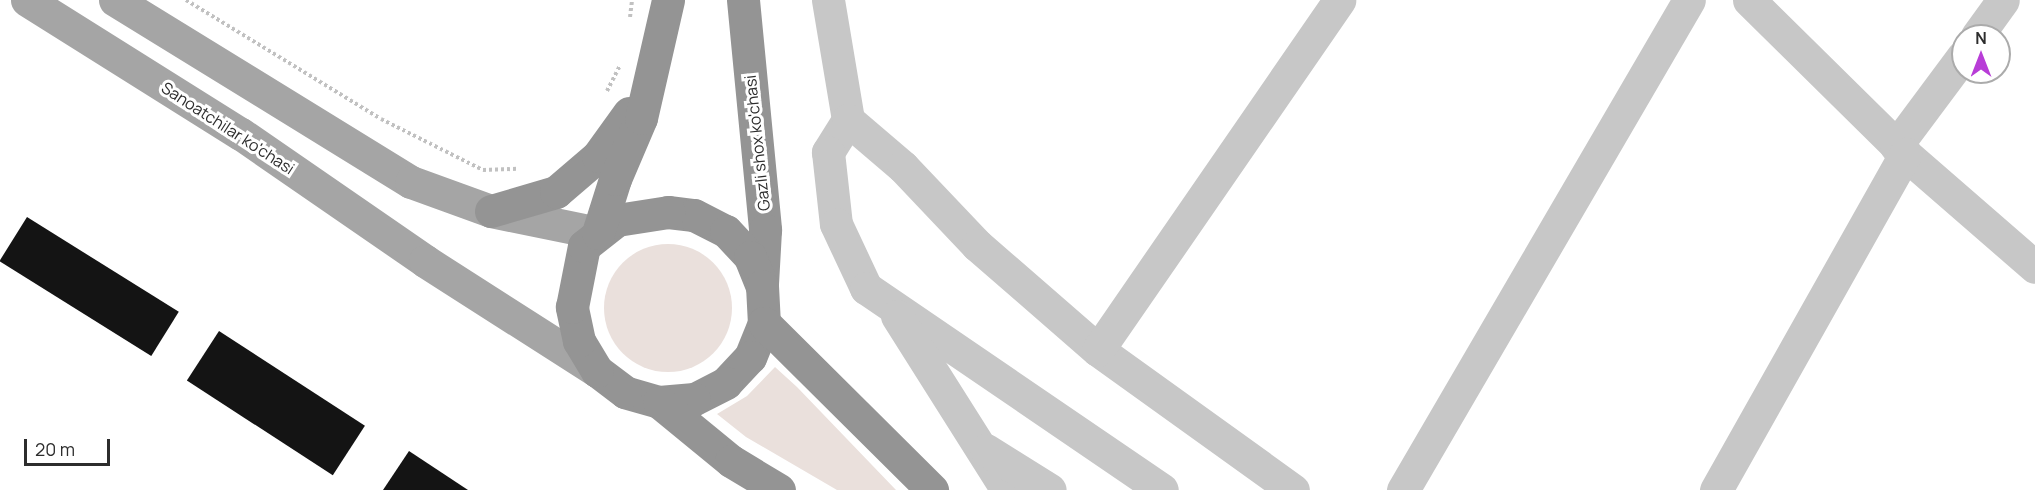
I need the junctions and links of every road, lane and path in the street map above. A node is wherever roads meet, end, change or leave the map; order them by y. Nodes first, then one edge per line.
1 (27, 0) edge
2 (116, 0) edge
3 (186, 0) edge
4 (632, 0) edge
5 (668, 0) edge
6 (743, 0) edge
7 (828, 0) edge
8 (1689, 0) edge
9 (1749, 0) edge
10 (2003, 0) edge
11 (1330, 3) edge
12 (629, 22) dead end
13 (1986, 24) edge
14 (625, 55) dead end
15 (1951, 74) edge
16 (651, 78) junction
17 (604, 97) dead end
18 (848, 120) junction
19 (1900, 150) junction
20 (525, 169) dead end
21 (490, 211) junction
22 (598, 233) junction
23 (2035, 267) edge
24 (762, 286) junction
25 (891, 306) junction
26 (764, 323) junction
27 (1098, 350) junction
28 (597, 371) junction
29 (659, 402) junction
30 (978, 446) junction
31 (778, 490) edge
32 (933, 490) edge
33 (1007, 490) edge
34 (1050, 490) edge
35 (1162, 490) edge
36 (1293, 490) edge
37 (1403, 490) edge
38 (1716, 490) edge

1 - 28 main road, Sanoatchilar ko'chasi
2 - 21 main road
3 - 20 path
4 - 12 path
5 - 16 highway
6 - 24 highway, Gazli shox ko'chasi
7 - 18 street
8 - 37 street
9 - 19 street
10 - 13 street
11 - 27 street
14 - 17 path
15 - 19 street
16 - 21 highway
16 - 22 highway
18 - 25 street
18 - 27 street
19 - 23 street
19 - 38 street
21 - 22 main road
22 - 24 highway
22 - 28 highway
24 - 26 highway
25 - 30 street
25 - 35 street
26 - 29 highway
26 - 32 highway
27 - 36 street
28 - 29 highway
29 - 31 highway
30 - 33 street
30 - 34 street

